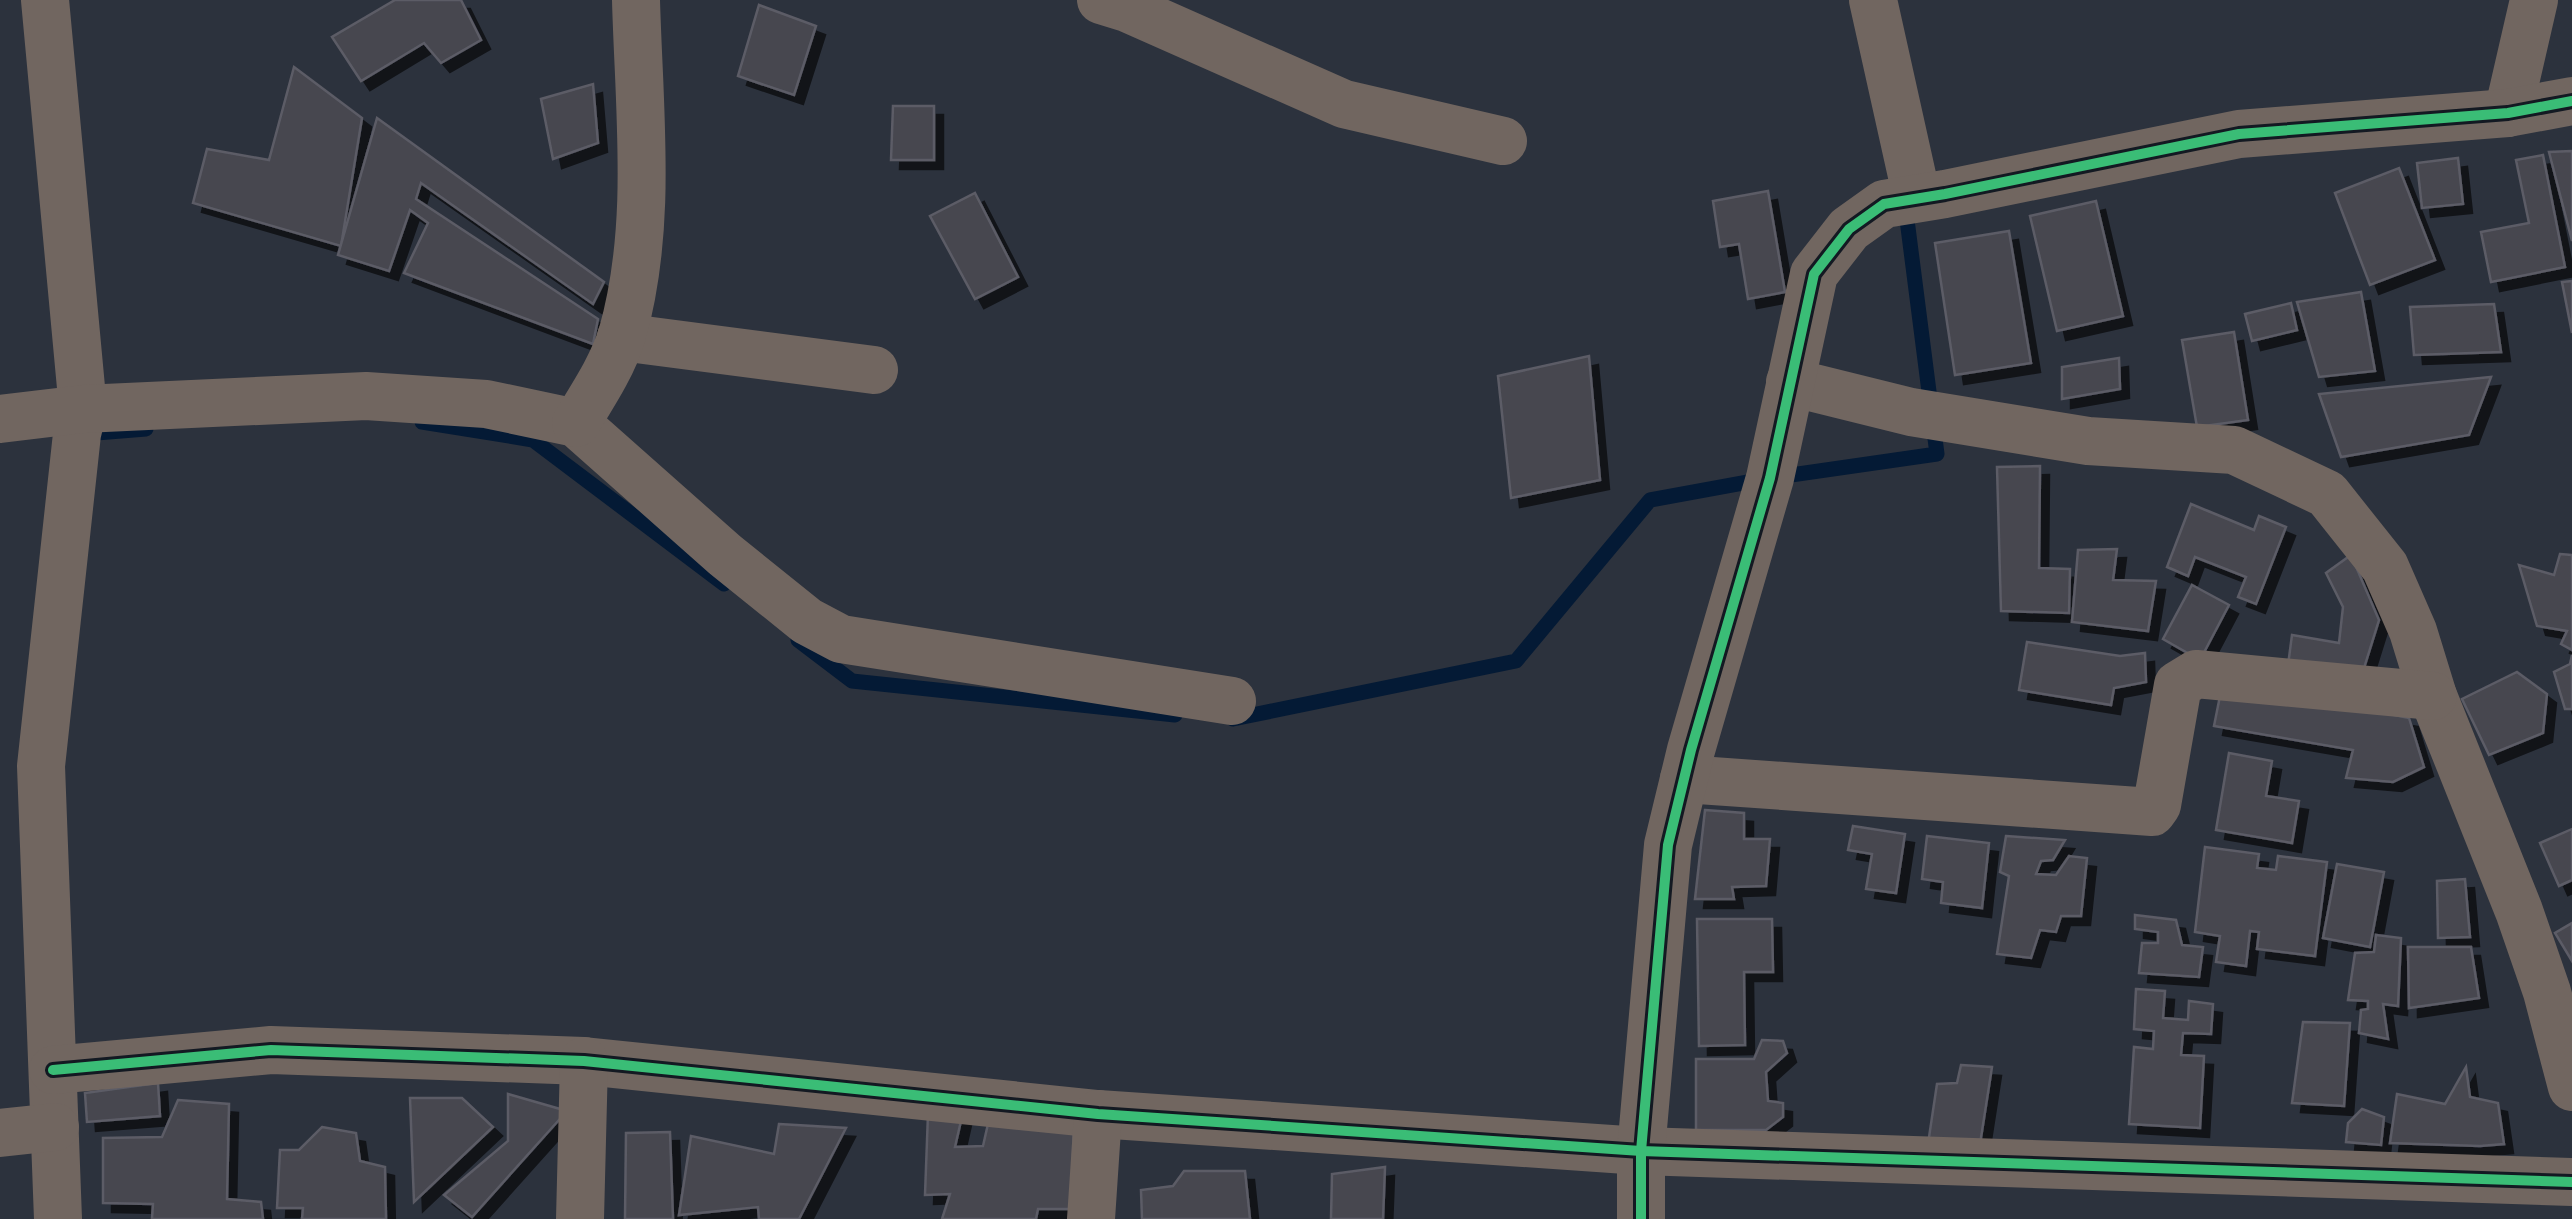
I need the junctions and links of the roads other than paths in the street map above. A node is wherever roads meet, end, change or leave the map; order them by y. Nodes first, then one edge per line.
1 (45, 0) edge
2 (636, 0) edge
3 (1101, 0) edge
4 (1873, 0) edge
5 (2534, 0) edge
6 (2572, 101) edge
7 (2508, 113) junction
8 (1503, 141) dead end
9 (1916, 198) junction
10 (621, 337) junction
11 (874, 370) dead end
12 (1790, 382) junction
13 (84, 409) junction
14 (0, 419) edge
15 (576, 424) junction
16 (2433, 696) junction
17 (1232, 701) dead end
18 (1684, 779) junction
19 (584, 1061) junction
20 (53, 1070) junction
21 (2572, 1087) edge
22 (1098, 1114) junction
23 (55, 1127) junction
24 (0, 1133) edge
25 (1641, 1152) junction
26 (2572, 1182) edge
27 (58, 1219) edge
28 (580, 1219) edge
29 (1091, 1219) edge
30 (1641, 1219) edge

1 - 13 street
2 - 10 street
3 - 8 street
4 - 9 street
5 - 7 street
6 - 7 street
7 - 9 street
9 - 12 street
10 - 11 street
10 - 15 street
12 - 16 street
12 - 18 street
13 - 14 street
13 - 15 street
13 - 20 street
15 - 17 street
16 - 18 street
16 - 21 street
18 - 25 street
19 - 20 street
19 - 22 street
19 - 28 street
20 - 23 street
22 - 25 street
22 - 29 street
23 - 24 street
23 - 27 street
25 - 26 street
25 - 30 street

